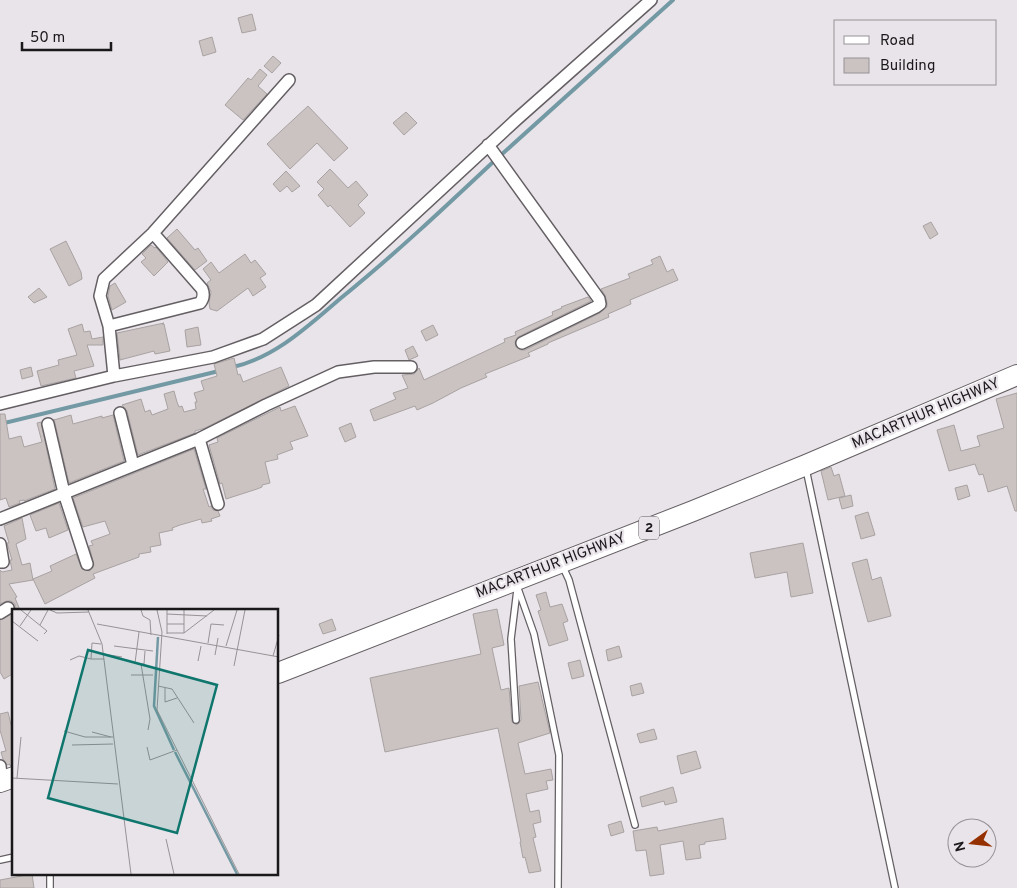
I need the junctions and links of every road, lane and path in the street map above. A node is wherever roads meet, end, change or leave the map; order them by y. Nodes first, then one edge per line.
1 (651, 0) edge
2 (289, 80) dead end
3 (488, 145) junction
4 (153, 233) junction
5 (109, 326) junction
6 (522, 343) dead end
7 (411, 367) dead end
8 (1017, 375) edge
9 (114, 376) junction
10 (0, 404) edge
11 (120, 413) dead end
12 (48, 424) dead end
13 (198, 439) junction
14 (133, 465) junction
15 (806, 465) junction
16 (64, 493) junction
17 (218, 504) dead end
18 (0, 519) edge
19 (0, 544) edge
20 (0, 562) edge
21 (561, 562) junction
22 (87, 564) dead end
23 (516, 584) junction
24 (279, 673) edge
25 (516, 720) dead end
26 (635, 825) dead end
27 (558, 888) edge
28 (894, 888) edge

1 - 3 street
2 - 4 street
3 - 6 street
3 - 9 street
4 - 5 street
4 - 5 street
5 - 9 street
7 - 13 street
8 - 15 highway, MACARTHUR HIGHWAY / 2
9 - 10 street
11 - 14 street
12 - 16 street
13 - 14 street
13 - 17 street
14 - 16 street
15 - 21 highway, MACARTHUR HIGHWAY / 2
15 - 28 lane
16 - 18 street
16 - 22 street
19 - 20 street
21 - 23 highway, MACARTHUR HIGHWAY / 2
21 - 26 lane
23 - 24 highway, MACARTHUR HIGHWAY / 2
23 - 25 lane
23 - 27 lane

